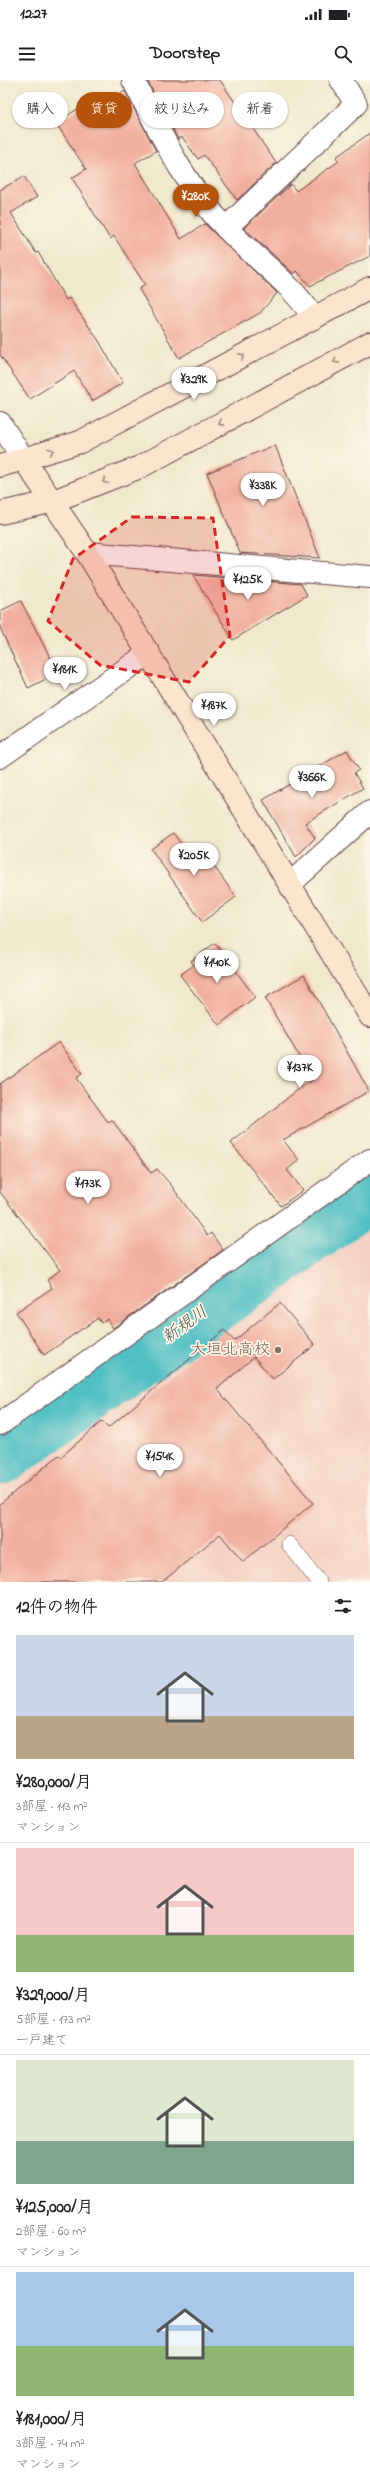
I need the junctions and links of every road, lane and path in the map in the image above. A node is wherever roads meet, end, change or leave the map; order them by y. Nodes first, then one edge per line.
1 (133, 80) edge
2 (341, 80) edge
3 (226, 228) junction
4 (370, 288) edge
5 (314, 318) junction
6 (370, 343) edge
7 (0, 423) edge
8 (24, 460) junction
9 (0, 466) edge
10 (51, 502) junction
11 (0, 512) edge
12 (87, 553) junction
13 (370, 577) edge
14 (149, 653) junction
15 (0, 757) edge
16 (370, 812) edge
17 (291, 883) junction
18 (370, 1016) edge
19 (370, 1160) edge
20 (0, 1424) edge
21 (289, 1544) dead end
22 (319, 1582) edge

1 - 3 street
2 - 3 street
3 - 5 street
4 - 5 main road
8 -> 5 main road
6 -> 10 main road
7 - 8 street
8 - 9 main road
8 - 10 main road
10 - 11 main road
10 - 12 main road
12 - 13 street
12 - 14 main road
14 - 15 street
14 - 17 main road
16 - 17 street
17 - 18 main road
19 - 20 street
21 - 22 lane

